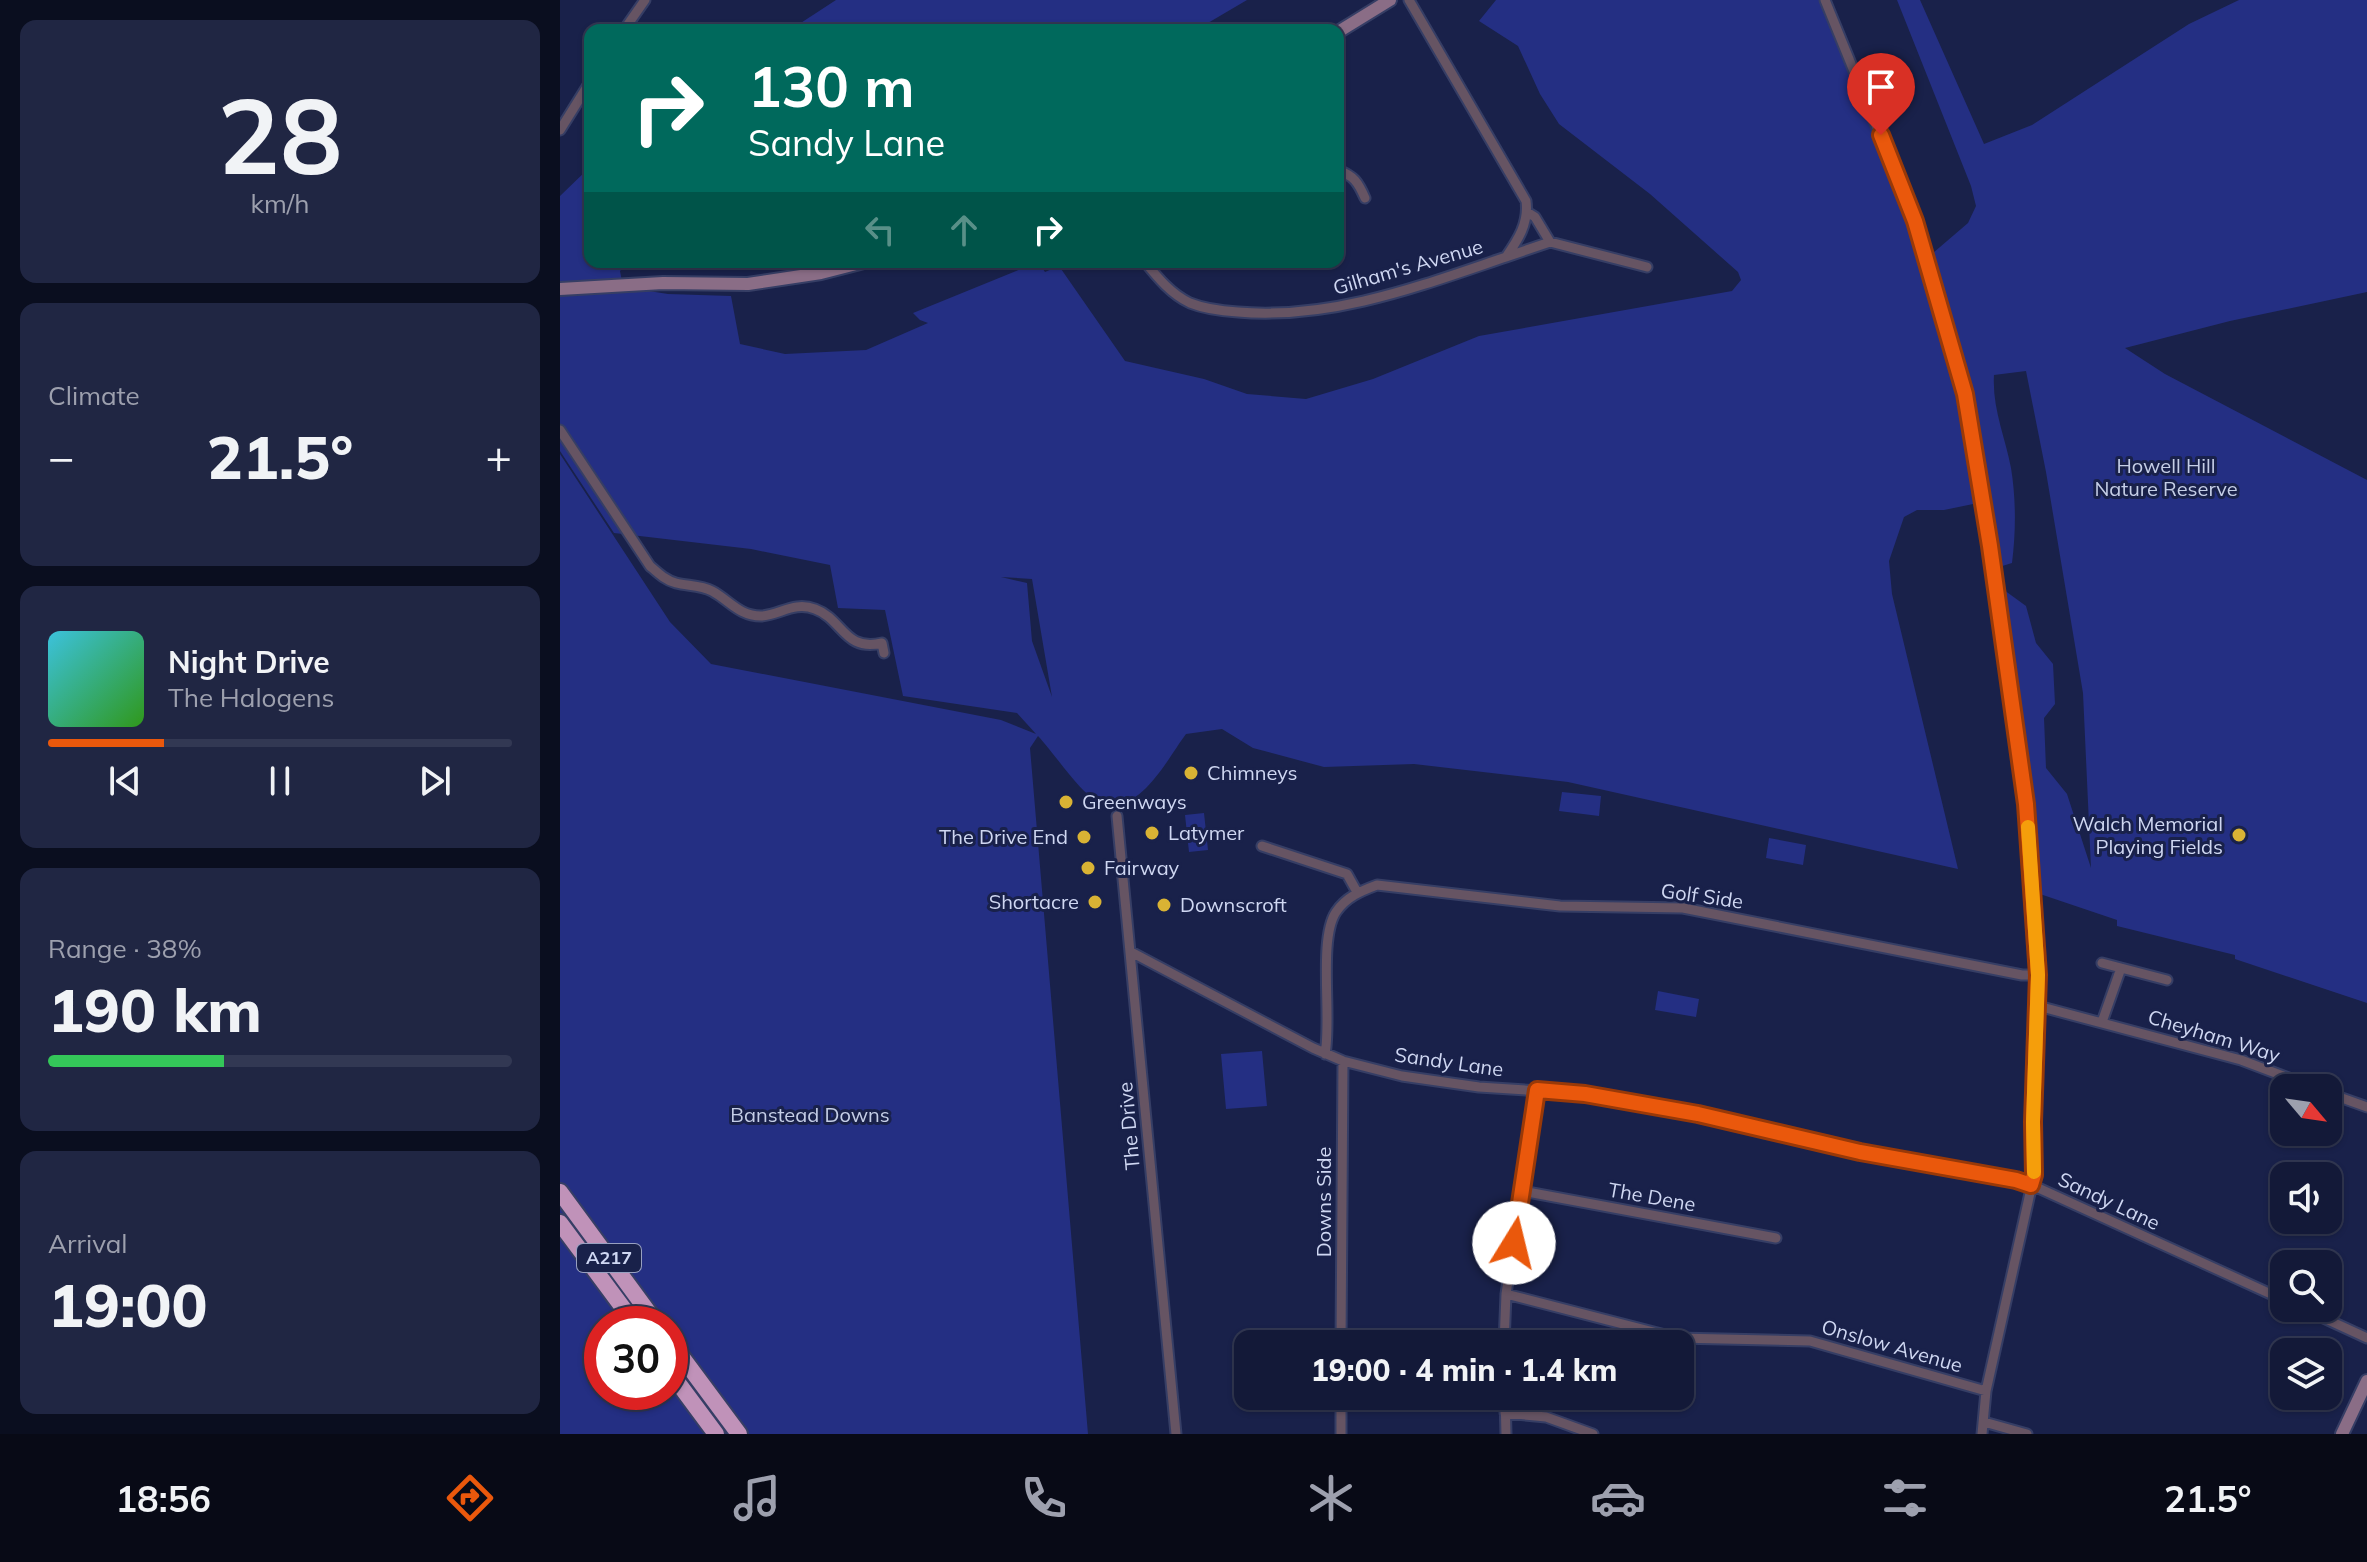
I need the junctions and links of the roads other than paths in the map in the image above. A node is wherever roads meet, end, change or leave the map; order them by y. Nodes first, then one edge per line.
1 (645, 0) edge
2 (1390, 0) edge
3 (1409, 0) edge
4 (1825, 0) edge
5 (628, 24) edge
6 (1344, 28) edge
7 (584, 92) edge
8 (560, 130) edge
9 (1344, 172) edge
10 (1365, 198) dead end
11 (1527, 212) junction
12 (1550, 242) junction
13 (1506, 257) junction
14 (1647, 267) dead end
15 (841, 268) edge
16 (1150, 268) edge
17 (560, 289) edge
18 (560, 430) edge
19 (884, 653) dead end
20 (1117, 816) dead end
21 (1262, 846) dead end
22 (1357, 892) junction
23 (1131, 952) junction
24 (2102, 963) dead end
25 (2121, 968) junction
26 (2038, 975) junction
27 (2167, 980) dead end
28 (2038, 1006) junction
29 (2102, 1022) junction
30 (1325, 1054) junction
31 (1343, 1061) junction
32 (2278, 1074) edge
33 (1537, 1090) junction
34 (2342, 1098) edge
35 (2367, 1107) edge
36 (2031, 1185) junction
37 (1522, 1191) junction
38 (560, 1192) edge
39 (560, 1223) edge
40 (1776, 1238) dead end
41 (1506, 1294) junction
42 (2270, 1294) edge
43 (622, 1306) edge
44 (644, 1306) edge
45 (2332, 1322) edge
46 (1341, 1330) edge
47 (1505, 1330) edge
48 (2367, 1338) edge
49 (688, 1365) edge
50 (2367, 1381) edge
51 (1986, 1391) junction
52 (688, 1396) edge
53 (1341, 1410) edge
54 (1505, 1413) joint
55 (1984, 1422) junction
56 (716, 1434) edge
57 (739, 1434) edge
58 (1176, 1434) edge
59 (1341, 1434) edge
60 (1506, 1434) edge
61 (1593, 1434) edge
62 (1982, 1434) edge
63 (2027, 1434) edge
64 (2342, 1434) edge

1 - 5 street
2 - 6 street
3 - 11 street
4 - 26 street
7 - 8 street
9 - 10 street
11 - 12 street
11 - 13 street, Gilham's Avenue
12 - 13 street, Gilham's Avenue
12 - 14 street
13 - 16 street, Gilham's Avenue
15 - 17 street
18 - 19 street
20 - 23 street, The Drive
21 - 22 street
22 - 26 street, Golf Side
22 - 30 street
23 - 30 street, Sandy Lane
23 - 58 street, The Drive
24 - 25 street, Cheyham Way
25 - 27 street, Cheyham Way
25 - 29 street
26 - 28 street
28 - 29 street, Cheyham Way
28 - 36 street
29 - 32 street, Cheyham Way
30 - 31 street, Sandy Lane
31 - 33 street, Sandy Lane
31 - 46 street, Downs Side
33 - 36 street, Sandy Lane
33 - 37 street
34 - 35 street
36 - 42 street, Sandy Lane
36 - 51 street
37 - 40 street, The Dene
37 - 41 street
38 - 44 highway, A217
39 - 43 highway, A217
41 - 47 street
41 - 51 street, Onslow Avenue
45 - 48 street
49 - 57 highway
50 - 64 street
51 - 55 street
52 - 56 highway
53 - 59 street
54 - 60 street
54 - 61 street
55 - 62 street
55 - 63 street

